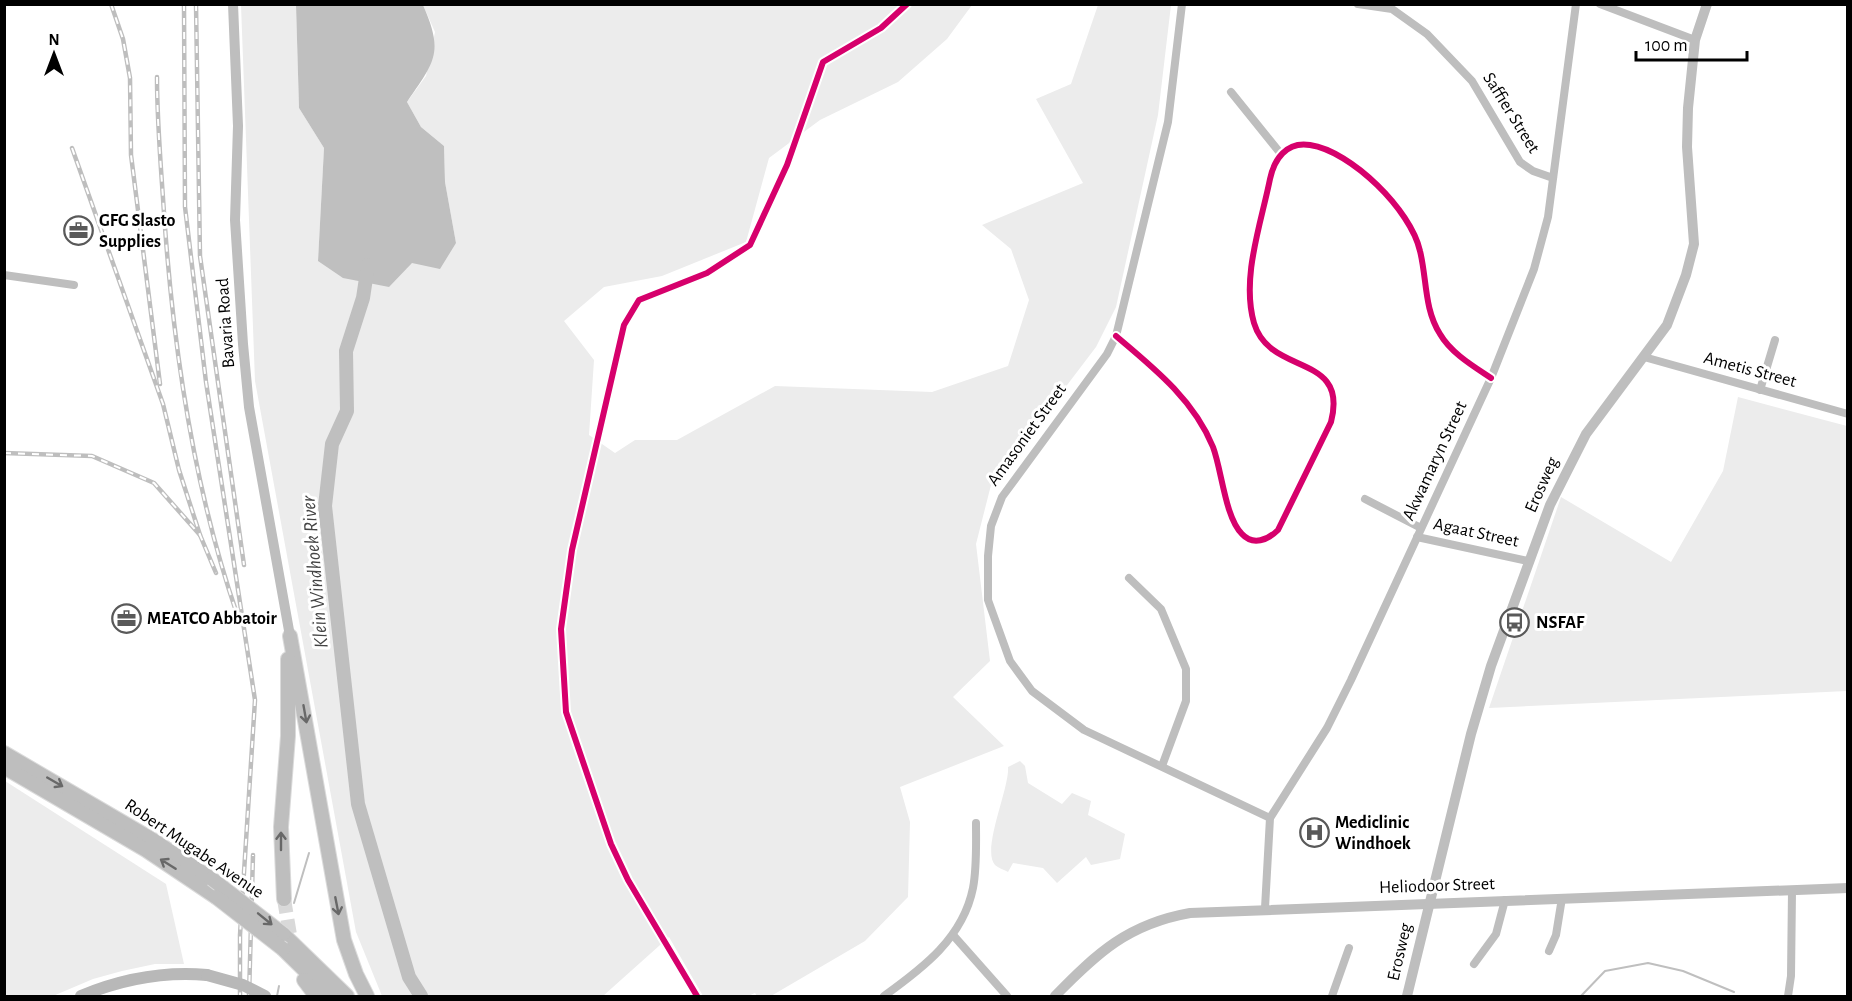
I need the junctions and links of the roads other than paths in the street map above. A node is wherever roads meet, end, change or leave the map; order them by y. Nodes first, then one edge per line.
1 (233, 4) edge
2 (908, 4) edge
3 (1182, 4) edge
4 (1358, 4) edge
5 (1576, 4) edge
6 (1600, 4) edge
7 (1707, 4) edge
8 (1695, 40) junction
9 (1231, 92) dead end
10 (1281, 154) junction
11 (1553, 178) junction
12 (4, 275) edge
13 (74, 285) dead end
14 (1116, 336) junction
15 (1775, 340) dead end
16 (1644, 357) junction
17 (1491, 378) junction
18 (1760, 390) junction
19 (1848, 414) edge
20 (1365, 499) dead end
21 (1421, 528) junction
22 (1417, 537) junction
23 (1528, 561) junction
24 (1129, 578) dead end
25 (290, 636) junction
26 (4, 753) edge
27 (1162, 766) junction
28 (4, 767) edge
29 (1270, 818) junction
30 (976, 823) dead end
31 (1848, 888) edge
32 (1792, 891) junction
33 (1562, 898) junction
34 (284, 900) tunnel mouth
35 (1505, 900) junction
36 (1428, 902) junction
37 (1264, 908) junction
38 (953, 935) junction
39 (1349, 948) dead end
40 (1549, 951) dead end
41 (1473, 963) dead end
42 (304, 980) dead end
43 (321, 986) edge
44 (81, 996) edge
45 (265, 996) edge
46 (331, 996) edge
47 (347, 996) edge
48 (367, 996) edge
49 (697, 996) edge
50 (884, 996) edge
51 (1007, 996) edge
52 (1054, 996) edge
53 (1332, 996) edge
54 (1407, 996) edge
55 (1788, 996) edge

1 - 25 street, Bavaria Road
2 - 49 street
3 - 14 street, Amasoniet Street
4 - 11 street, Saffier Street
5 - 11 street, Akwamaryn Street
6 - 8 street
7 - 8 street, Erosweg
8 - 16 street, Erosweg
9 - 10 street
10 - 14 street
10 - 17 street
11 - 17 street, Akwamaryn Street
12 - 13 street
14 - 27 street, Amasoniet Street
15 - 18 street
16 - 18 street, Ametis Street
16 - 23 street, Erosweg
17 - 21 street, Akwamaryn Street
18 - 19 street, Ametis Street
20 - 21 street
21 - 22 street, Akwamaryn Street
22 - 23 street, Agaat Street
22 - 29 street, Akwamaryn Street
23 - 36 street, Erosweg
24 - 27 street
34 -> 25 main road
25 -> 48 main road
26 -> 43 main road, Robert Mugabe Avenue, bridge
27 - 29 street, Amasoniet Street
43 -> 28 main road, Robert Mugabe Avenue, bridge
29 - 37 street, Akwamaryn Street
30 - 38 street
31 - 32 street, Heliodoor Street
32 - 33 street, Heliodoor Street
32 - 55 street
33 - 35 street, Heliodoor Street
33 - 40 street
35 - 36 street, Heliodoor Street
35 - 41 street
36 - 37 street, Heliodoor Street
36 - 54 street, Erosweg
37 - 52 street, Heliodoor Street
38 - 50 street
38 - 51 street
39 - 53 street
42 - 43 main road
43 - 46 main road, Robert Mugabe Avenue
43 - 47 main road, Robert Mugabe Avenue
44 - 45 main road, bridge

